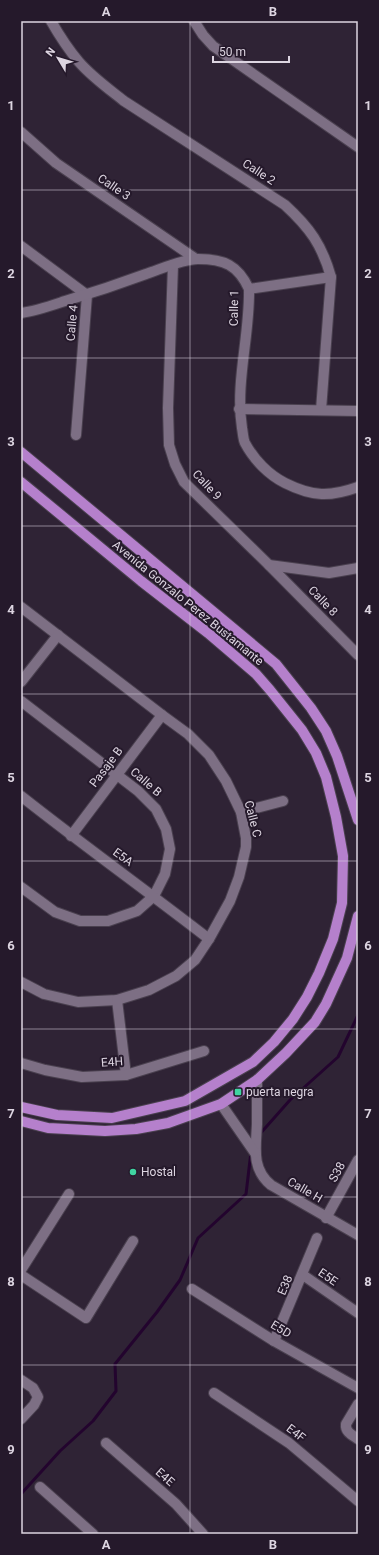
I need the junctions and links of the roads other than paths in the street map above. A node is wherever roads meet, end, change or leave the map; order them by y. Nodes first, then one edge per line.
1 (51, 21) edge
2 (194, 21) edge
3 (21, 132) edge
4 (358, 146) edge
5 (21, 246) edge
6 (196, 259) junction
7 (173, 265) junction
8 (331, 277) junction
9 (249, 289) junction
10 (87, 295) junction
11 (21, 313) edge
12 (239, 409) junction
13 (321, 410) junction
14 (358, 411) edge
15 (76, 435) dead end
16 (21, 452) edge
17 (21, 482) edge
18 (358, 487) edge
19 (269, 565) junction
20 (358, 568) edge
21 (21, 606) edge
22 (58, 635) junction
23 (358, 655) edge
24 (21, 682) edge
25 (21, 700) edge
26 (162, 715) junction
27 (116, 774) junction
28 (21, 796) edge
29 (283, 801) dead end
30 (240, 812) junction
31 (358, 820) edge
32 (71, 836) junction
33 (21, 887) edge
34 (154, 896) junction
35 (358, 916) edge
36 (209, 939) junction
37 (21, 982) edge
38 (117, 1000) junction
39 (204, 1052) dead end
40 (21, 1062) edge
41 (126, 1075) junction
42 (257, 1080) junction
43 (220, 1104) junction
44 (21, 1106) edge
45 (21, 1121) edge
46 (255, 1153) junction
47 (358, 1160) edge
48 (68, 1194) dead end
49 (326, 1218) junction
50 (358, 1236) edge
51 (317, 1238) dead end
52 (133, 1241) dead end
53 (21, 1270) edge
54 (21, 1275) edge
55 (303, 1275) junction
56 (192, 1289) dead end
57 (358, 1313) edge
58 (274, 1341) junction
59 (21, 1380) edge
60 (358, 1388) edge
61 (214, 1393) dead end
62 (358, 1404) edge
63 (21, 1419) edge
64 (358, 1439) edge
65 (106, 1443) dead end
66 (40, 1487) dead end
67 (358, 1501) edge
68 (93, 1534) edge
69 (202, 1534) edge

1 - 8 street, Calle 2
2 - 4 street
3 - 6 street, Calle 3
5 - 10 street, Calle 4
6 - 7 street, Calle 1
6 - 9 street, Calle 1
7 - 10 street, Calle 1
7 - 19 street, Calle 9
8 - 9 street
8 - 13 street, Calle 2
9 - 12 street, Calle 1
10 - 11 street, Calle 1
10 - 15 street, Calle 4
12 - 13 street
12 - 18 street, Calle 1
13 - 14 street
16 - 31 main road, Avenida Gonzalo Perez Bustamante
17 - 44 main road, Avenida Gonzalo Perez Bustamante
19 - 20 street
19 - 23 street, Calle 8
21 - 22 street, Calle C
22 - 24 street
22 - 26 street, Calle C
25 - 27 street, Calle B
26 - 27 street, Pasaje B
26 - 30 street, Calle C
27 - 32 street, Pasaje B
27 - 34 street, Calle B
28 - 32 street, E5A
29 - 30 street
30 - 36 street, Calle C
32 - 34 street, E5A
33 - 34 street, Calle B
34 - 36 street, E5A
35 - 42 main road
36 - 38 street, Calle C
37 - 38 street, Calle C
38 - 41 street
39 - 41 street, E4H
40 - 41 street, E4H
42 - 43 main road
42 - 46 street, Calle H
43 - 45 main road
43 - 46 street, Calle H
46 - 49 street, Calle H
47 - 49 street, S38
48 - 53 street
49 - 50 street, Calle H
51 - 55 street, E38
52 - 54 street
55 - 57 street, E5E
55 - 58 street, E38
56 - 58 street, E5D
58 - 60 street, E5D
59 - 63 street
61 - 67 street, E4F
62 - 64 street
65 - 69 street, E4E
66 - 68 street

